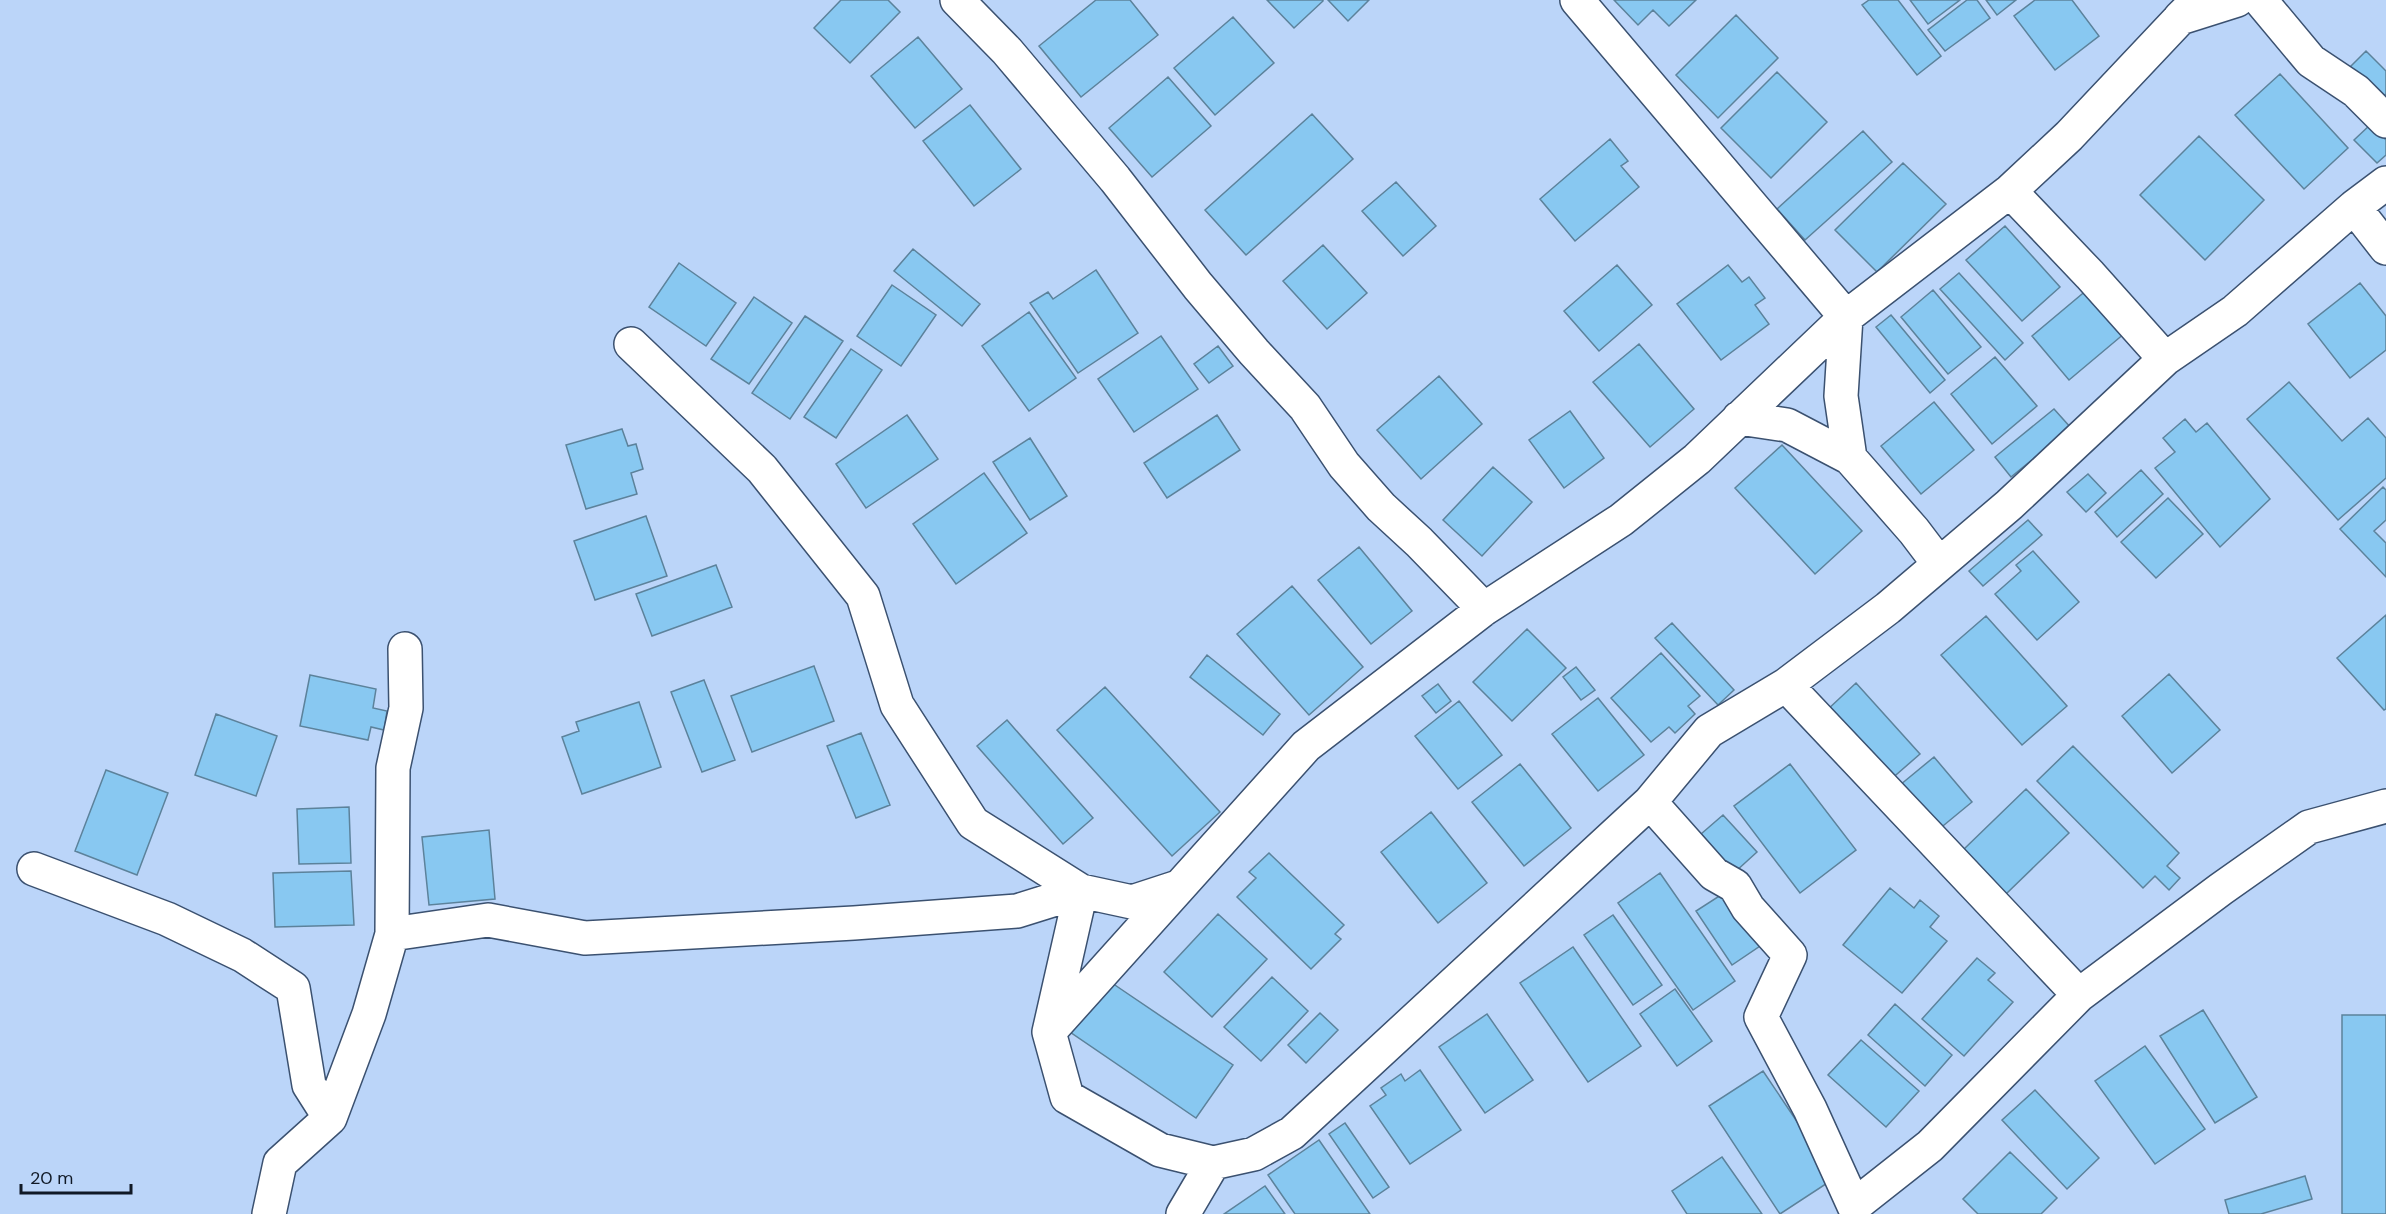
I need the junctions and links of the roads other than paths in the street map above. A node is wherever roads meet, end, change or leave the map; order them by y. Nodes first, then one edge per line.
1 (957, 0) edge
2 (1577, 0) edge
3 (2237, 0) edge
4 (2260, 0) edge
5 (2182, 5) edge
6 (2386, 122) edge
7 (2386, 183) edge
8 (2010, 191) junction
9 (2354, 207) junction
10 (2386, 249) edge
11 (1846, 317) junction
12 (631, 344) dead end
13 (2165, 359) junction
14 (1739, 418) junction
15 (1850, 458) junction
16 (1939, 564) junction
17 (1484, 609) junction
18 (405, 649) dead end
19 (1786, 685) junction
20 (1650, 802) junction
21 (2386, 806) edge
22 (34, 869) dead end
23 (1178, 887) junction
24 (1081, 891) junction
25 (392, 934) junction
26 (2079, 995) junction
27 (1049, 1032) junction
28 (330, 1118) junction
29 (1213, 1163) junction
30 (1849, 1210) edge
31 (269, 1214) edge
32 (1183, 1214) edge

1 - 17 street
2 - 11 street
3 - 5 street
4 - 6 street
5 - 8 street
7 - 9 street
8 - 11 street
8 - 13 street
9 - 10 street
9 - 13 street
11 - 14 street
11 - 15 street
12 - 24 street
13 - 16 street
14 - 15 street
14 - 17 street
15 - 16 street
16 - 19 street
17 - 23 street
18 - 25 street
19 - 20 street
19 - 26 street
20 - 29 street
20 - 30 street
21 - 26 street
22 - 28 street
23 - 24 street
23 - 27 street
24 - 25 street
24 - 27 street
25 - 28 street
26 - 30 street
27 - 29 street
28 - 31 street
29 - 32 street

